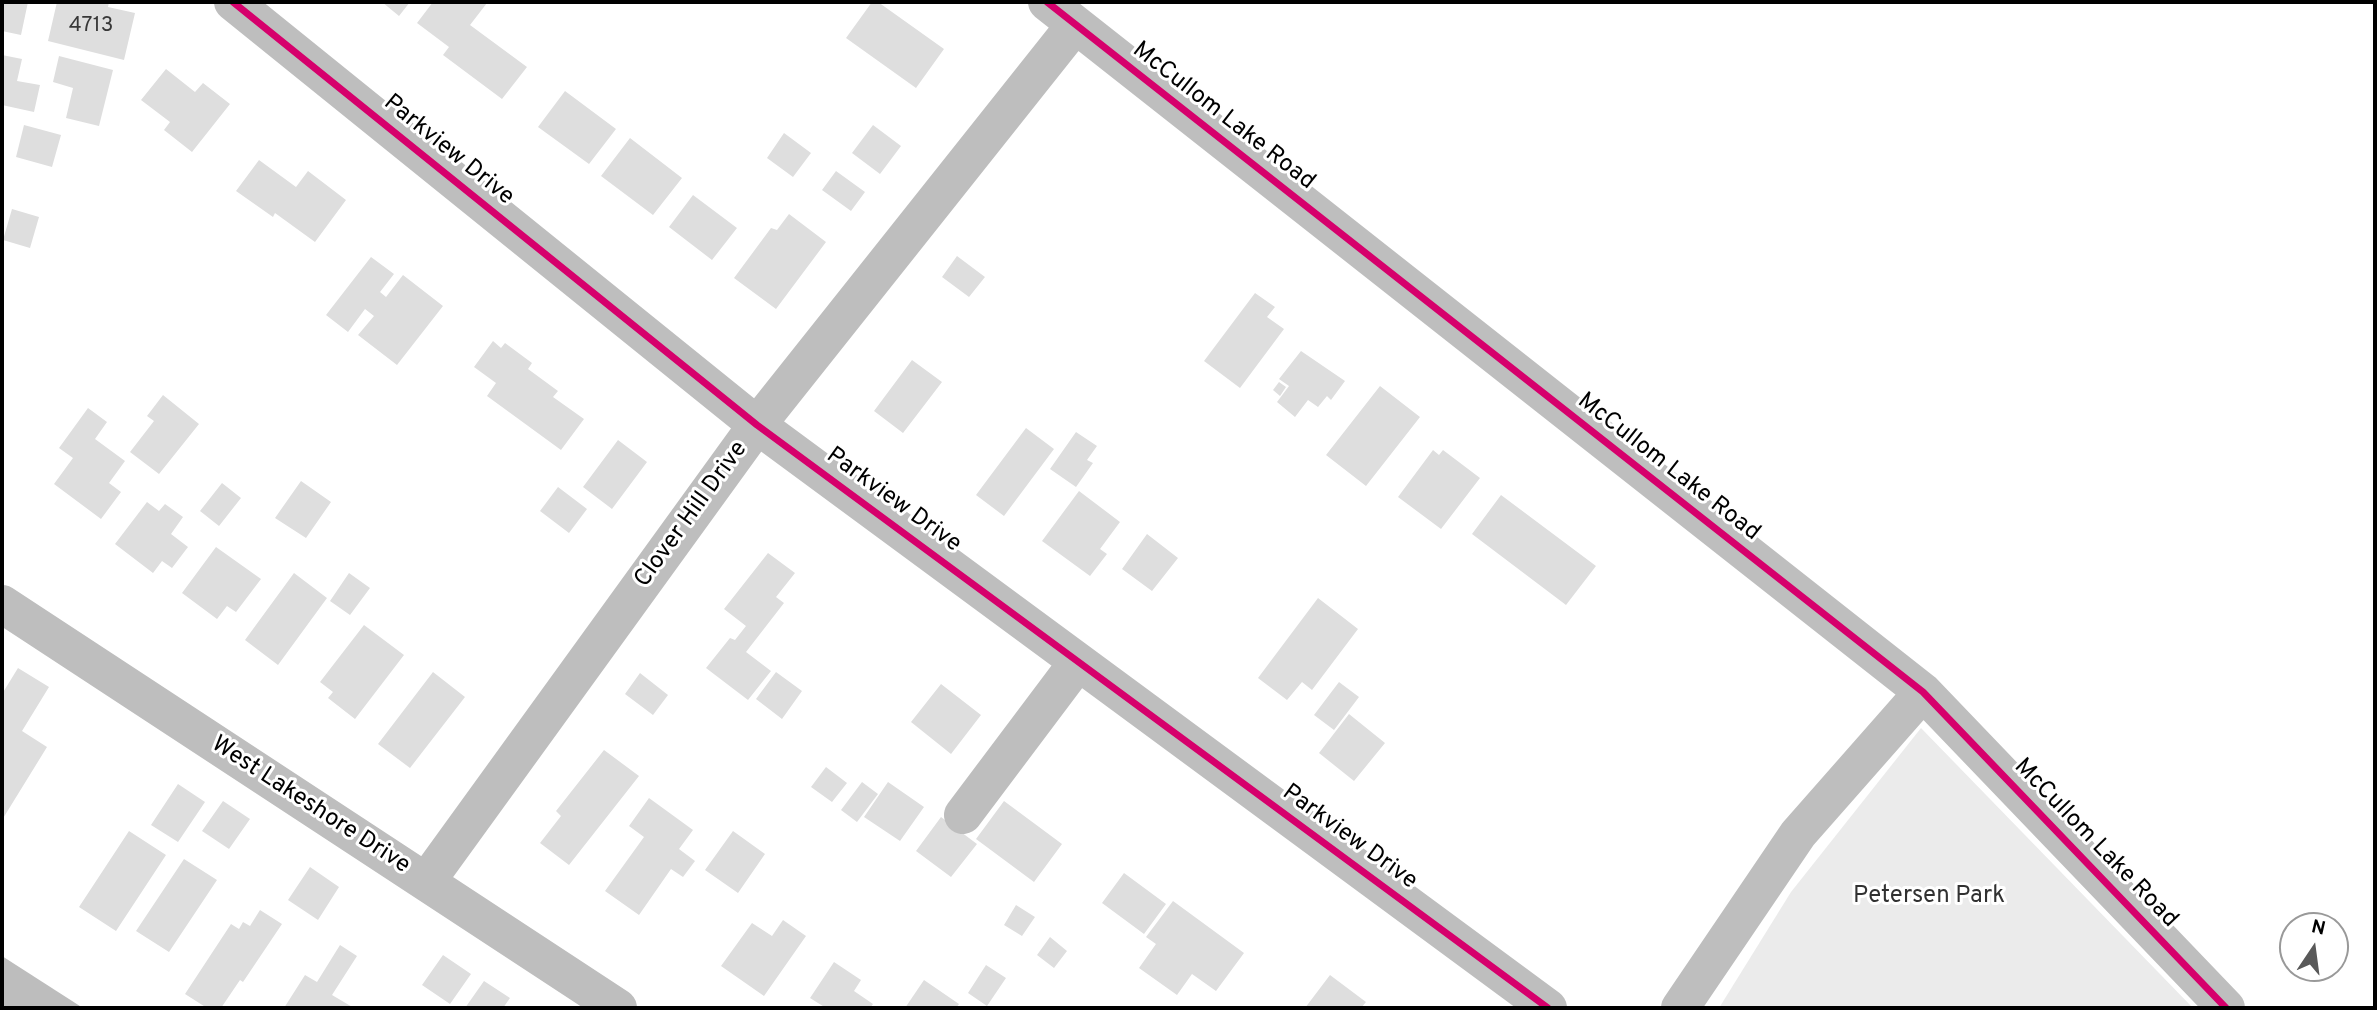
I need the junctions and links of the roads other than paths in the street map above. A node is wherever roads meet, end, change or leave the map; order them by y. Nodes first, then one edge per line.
1 (233, 2) edge
2 (1061, 13) edge
3 (757, 425) junction
4 (2, 604) edge
5 (1079, 662) junction
6 (1923, 692) junction
7 (963, 815) dead end
8 (426, 882) junction
9 (618, 1008) edge
10 (1548, 1008) edge
11 (1680, 1008) edge
12 (2226, 1008) edge

1 - 3 street, Parkview Drive
2 - 3 street, Clover Hill Drive
2 - 6 street, McCullom Lake Road
3 - 5 street, Parkview Drive
3 - 8 street, Clover Hill Drive
4 - 8 street, West Lakeshore Drive
5 - 7 street
5 - 10 street, Parkview Drive
6 - 11 street
6 - 12 street, McCullom Lake Road
8 - 9 street, West Lakeshore Drive

